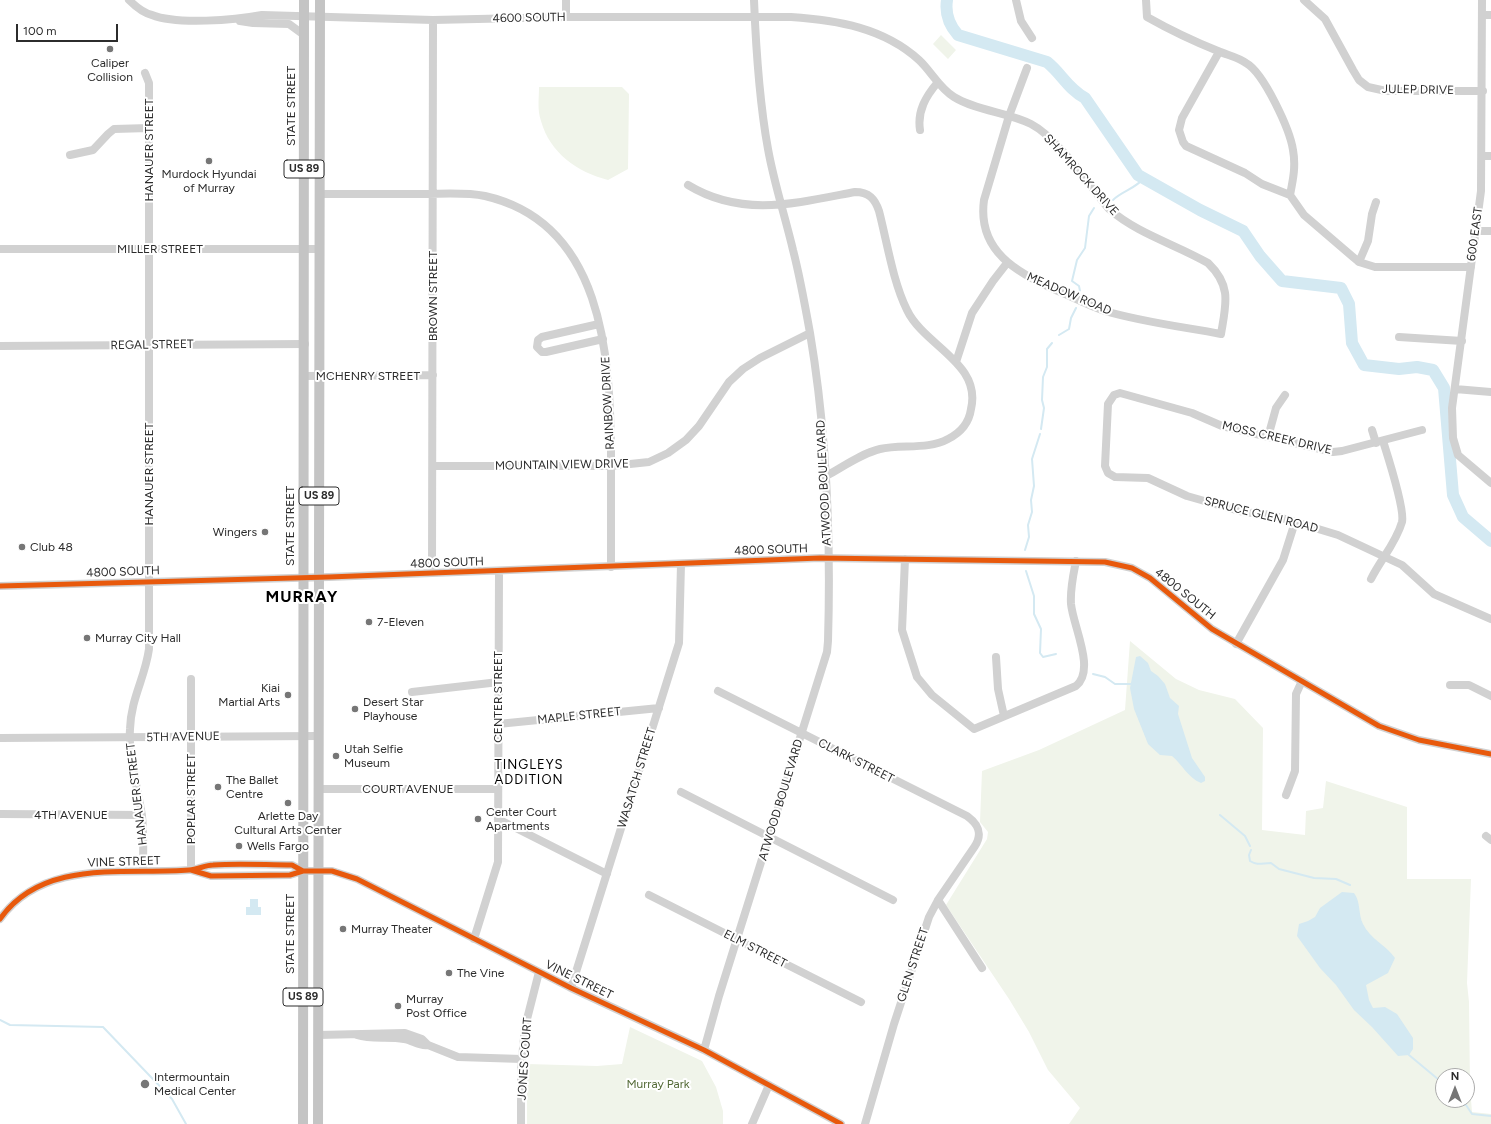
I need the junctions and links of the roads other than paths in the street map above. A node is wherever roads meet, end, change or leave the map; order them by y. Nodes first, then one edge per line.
1 (129, 0) edge
2 (304, 0) edge
3 (320, 0) edge
4 (566, 0) edge
5 (754, 0) edge
6 (1016, 0) edge
7 (1146, 0) edge
8 (1304, 0) edge
9 (1482, 0) edge
10 (1482, 15) junction
11 (1491, 15) edge
12 (304, 17) junction
13 (320, 17) junction
14 (566, 17) junction
15 (754, 17) junction
16 (235, 20) junction
17 (433, 20) junction
18 (304, 35) junction
19 (1032, 38) dead end
20 (1219, 52) junction
21 (1027, 68) dead end
22 (145, 73) dead end
23 (938, 82) junction
24 (1483, 91) junction
25 (1009, 116) junction
26 (148, 128) junction
27 (920, 130) dead end
28 (70, 155) dead end
29 (1482, 156) junction
30 (1491, 156) edge
31 (688, 185) dead end
32 (319, 194) junction
33 (433, 194) junction
34 (1290, 195) junction
35 (1376, 202) dead end
36 (781, 204) junction
37 (1475, 231) junction
38 (1491, 231) edge
39 (0, 249) edge
40 (149, 249) junction
41 (304, 249) junction
42 (319, 249) junction
43 (1359, 262) junction
44 (1007, 263) junction
45 (1471, 267) junction
46 (600, 324) junction
47 (810, 333) junction
48 (1221, 334) joint
49 (1399, 337) dead end
50 (603, 339) junction
51 (1462, 341) junction
52 (305, 344) junction
53 (149, 345) junction
54 (0, 346) edge
55 (956, 362) junction
56 (433, 375) junction
57 (304, 376) junction
58 (319, 376) junction
59 (1455, 389) junction
60 (1491, 392) edge
61 (1284, 395) dead end
62 (1372, 430) dead end
63 (1422, 430) dead end
64 (1268, 437) junction
65 (1380, 442) junction
66 (432, 466) junction
67 (611, 466) junction
68 (1108, 473) joint
69 (826, 476) junction
70 (1491, 483) edge
71 (1295, 522) junction
72 (1384, 557) junction
73 (828, 558) junction
74 (905, 559) junction
75 (1076, 561) junction
76 (681, 564) junction
77 (610, 567) junction
78 (499, 571) junction
79 (432, 573) junction
80 (303, 577) junction
81 (319, 577) junction
82 (1372, 579) dead end
83 (148, 581) junction
84 (0, 586) edge
85 (1491, 619) edge
86 (1236, 644) junction
87 (996, 657) dead end
88 (191, 679) dead end
89 (1302, 681) junction
90 (499, 682) junction
91 (1450, 685) dead end
92 (718, 691) dead end
93 (412, 692) dead end
94 (1491, 696) edge
95 (659, 708) junction
96 (1004, 716) junction
97 (498, 724) junction
98 (800, 733) junction
99 (304, 736) junction
100 (318, 736) junction
101 (191, 737) junction
102 (0, 738) edge
103 (130, 738) junction
104 (1491, 754) edge
105 (318, 789) junction
106 (498, 789) junction
107 (681, 792) dead end
108 (1286, 794) dead end
109 (0, 814) edge
110 (142, 815) junction
111 (498, 819) junction
112 (972, 820) joint
113 (770, 837) junction
114 (191, 870) junction
115 (143, 871) junction
116 (303, 871) junction
117 (318, 871) junction
118 (607, 874) junction
119 (649, 895) dead end
120 (893, 900) dead end
121 (938, 900) junction
122 (1, 914) edge
123 (474, 939) junction
124 (738, 940) junction
125 (982, 968) dead end
126 (539, 972) junction
127 (571, 988) junction
128 (861, 1002) dead end
129 (318, 1035) junction
130 (704, 1050) junction
131 (522, 1059) junction
132 (769, 1085) junction
133 (304, 1124) edge
134 (318, 1124) edge
135 (521, 1124) edge
136 (752, 1124) edge
137 (841, 1124) edge
138 (864, 1124) edge

1 - 16 street
2 - 12 main road, STATE STREET / US 89
3 - 13 main road, US 89
4 - 14 street
5 - 15 street, ATWOOD BOULEVARD
6 - 19 street
7 - 20 street
8 - 24 street, JULEP DRIVE
9 - 10 street, 600 EAST
10 - 11 street
10 - 24 street, 600 EAST
12 - 13 street, 4600 SOUTH
12 - 16 street, 4600 SOUTH
12 - 18 main road, STATE STREET / US 89
13 - 17 street, 4600 SOUTH
13 - 32 main road, US 89
14 - 15 street, 4600 SOUTH
14 - 17 street, 4600 SOUTH
15 - 23 street, SHAMROCK DRIVE
15 - 36 street, ATWOOD BOULEVARD
16 - 18 street
17 - 33 street, BROWN STREET
18 - 41 main road, STATE STREET / US 89
20 - 34 street
20 - 34 street
21 - 25 street, MEADOW ROAD
22 - 26 street, HANAUER STREET
23 - 25 street, SHAMROCK DRIVE
23 - 27 street
24 - 29 street, 600 EAST
25 - 44 street, MEADOW ROAD
25 - 48 street, SHAMROCK DRIVE
26 - 28 street
26 - 40 street, HANAUER STREET
29 - 30 street
29 - 37 street, 600 EAST
31 - 36 street
32 - 33 street, RAINBOW DRIVE
32 - 42 main road, US 89
33 - 46 street, RAINBOW DRIVE
33 - 56 street, BROWN STREET
34 - 43 street
35 - 43 street
36 - 47 street, ATWOOD BOULEVARD
36 - 55 street
37 - 38 street
37 - 45 street, 600 EAST
39 - 40 street, MILLER STREET
40 - 41 street, MILLER STREET
40 - 53 street, HANAUER STREET
41 - 42 street, MILLER STREET
41 - 52 main road, STATE STREET / US 89
42 - 58 main road, US 89
43 - 45 street
44 - 48 street, MEADOW ROAD
44 - 55 street
45 - 51 street, 600 EAST
46 - 50 street, RAINBOW DRIVE
46 - 50 street
47 - 67 street, MOUNTAIN VIEW DRIVE
47 - 69 street, ATWOOD BOULEVARD
49 - 51 street
50 - 67 street, RAINBOW DRIVE
51 - 59 street, 600 EAST
52 - 53 street, REGAL STREET
52 - 57 main road, STATE STREET / US 89
53 - 54 street, REGAL STREET
53 - 83 street, HANAUER STREET
55 - 69 street
56 - 58 street, MCHENRY STREET
56 - 66 street, BROWN STREET
57 - 58 street, MCHENRY STREET
57 - 80 main road, STATE STREET / US 89
58 - 81 main road, US 89
59 - 60 street
59 - 70 street, 600 EAST
61 - 64 street
62 - 65 street
63 - 65 street, MOSS CREEK DRIVE
64 - 65 street, MOSS CREEK DRIVE
64 - 68 street, MOSS CREEK DRIVE
65 - 72 street
66 - 67 street, MOUNTAIN VIEW DRIVE
66 - 79 street, BROWN STREET
67 - 77 street, RAINBOW DRIVE
68 - 71 street, SPRUCE GLEN ROAD
69 - 73 street, ATWOOD BOULEVARD
71 - 72 street, SPRUCE GLEN ROAD
71 - 86 street
72 - 82 street
72 - 85 street, SPRUCE GLEN ROAD
73 - 74 street, 4800 SOUTH
73 - 76 street, 4800 SOUTH
73 - 98 street, ATWOOD BOULEVARD
74 - 75 street, 4800 SOUTH
74 - 96 street
75 - 86 street, 4800 SOUTH
75 - 96 street
76 - 77 street, 4800 SOUTH
76 - 95 street, WASATCH STREET
77 - 78 street, 4800 SOUTH
78 - 79 street, 4800 SOUTH
78 - 90 street, CENTER STREET
79 - 81 street, 4800 SOUTH
80 - 81 street, 4800 SOUTH
80 - 83 street, 4800 SOUTH
80 - 99 main road, STATE STREET / US 89
81 - 100 main road, US 89
83 - 84 street, 4800 SOUTH
83 - 103 street, HANAUER STREET
86 - 89 street, 4800 SOUTH
87 - 96 street
88 - 101 street, POPLAR STREET
89 - 104 street, 4800 SOUTH
89 - 108 street
90 - 93 street
90 - 97 street, CENTER STREET
91 - 94 street
92 - 98 street, CLARK STREET
95 - 97 street, MAPLE STREET
95 - 118 street, WASATCH STREET
97 - 106 street, CENTER STREET
98 - 112 street, CLARK STREET
98 - 113 street, ATWOOD BOULEVARD
99 - 100 street, 5TH AVENUE
99 - 101 street, 5TH AVENUE
99 - 116 main road, STATE STREET / US 89
100 - 105 main road, US 89
101 - 103 street, 5TH AVENUE
101 - 114 street, POPLAR STREET
102 - 103 street, 5TH AVENUE
103 - 110 street, HANAUER STREET
105 - 106 street, COURT AVENUE
105 - 117 main road, US 89
106 - 111 street, CENTER STREET
107 - 113 street
109 - 110 street, 4TH AVENUE
110 - 115 street, HANAUER STREET
111 - 118 street
111 - 123 street, CENTER STREET
112 - 121 street, GLEN STREET
113 - 120 street
113 - 124 street, ATWOOD BOULEVARD
114 - 115 street, VINE STREET
114 - 116 street, VINE STREET
115 - 122 street, VINE STREET
116 - 117 street, VINE STREET
116 - 133 main road, STATE STREET / US 89
117 - 123 street, VINE STREET
117 - 129 main road, US 89
118 - 127 street, WASATCH STREET
119 - 124 street, ELM STREET
121 - 125 street
121 - 138 street, GLEN STREET
123 - 126 street, VINE STREET
124 - 128 street, ELM STREET
124 - 130 street, ATWOOD BOULEVARD
126 - 127 street, VINE STREET
126 - 131 street, JONES COURT
127 - 130 street, VINE STREET
129 - 131 street
129 - 134 main road, US 89
130 - 132 street, VINE STREET
131 - 135 street, JONES COURT
132 - 136 street
132 - 137 street, VINE STREET

